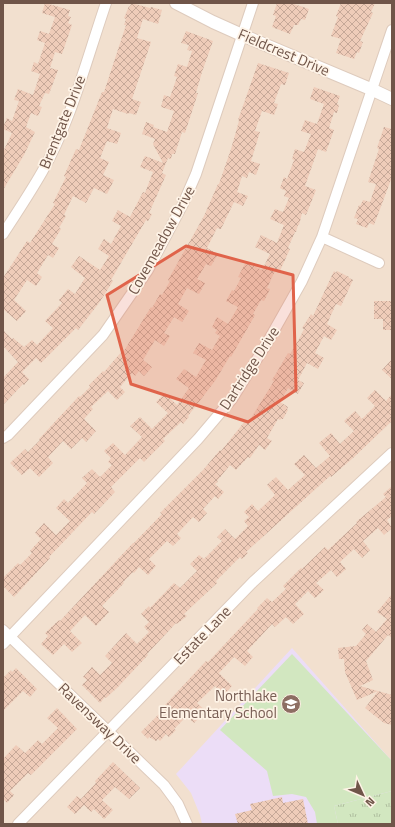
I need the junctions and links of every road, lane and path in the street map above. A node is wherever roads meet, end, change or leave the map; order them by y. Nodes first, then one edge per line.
1 (106, 3) edge
2 (176, 3) edge
3 (253, 3) edge
4 (392, 30) edge
5 (242, 35) junction
6 (373, 90) junction
7 (392, 99) edge
8 (3, 234) edge
9 (322, 237) junction
10 (379, 263) dead end
11 (3, 438) edge
12 (392, 453) edge
13 (5, 637) edge
14 (108, 731) junction
15 (18, 824) edge
16 (187, 824) edge

1 - 8 street, Brentgate Drive
2 - 5 street, Fieldcrest Drive
3 - 5 street, Covemeadow Drive
4 - 6 street, Dartridge Drive
5 - 6 street, Fieldcrest Drive
5 - 11 street, Covemeadow Drive
6 - 7 street, Fieldcrest Drive
6 - 9 street, Dartridge Drive
9 - 10 street
9 - 13 street, Dartridge Drive
12 - 14 street, Estate Lane
13 - 14 street, Ravensway Drive
14 - 15 street, Estate Lane
14 - 16 street, Ravensway Drive

